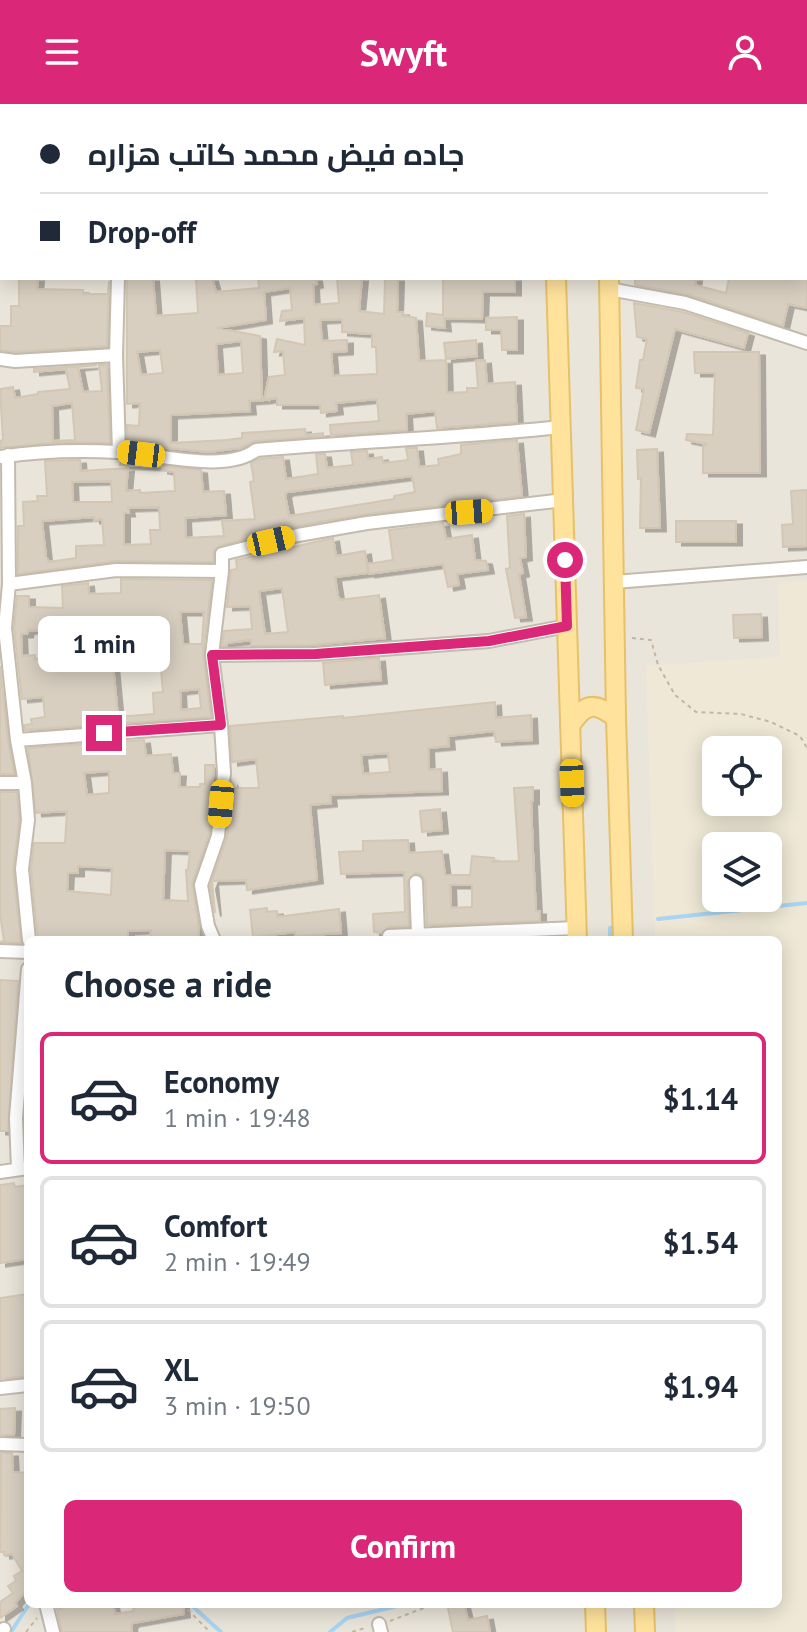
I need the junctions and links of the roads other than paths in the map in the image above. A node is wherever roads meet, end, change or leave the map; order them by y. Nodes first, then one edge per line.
1 (118, 280) edge
2 (556, 280) edge
3 (609, 284) edge
4 (807, 343) edge
5 (116, 355) junction
6 (0, 359) edge
7 (560, 427) junction
8 (119, 452) junction
9 (4, 456) edge
10 (564, 500) junction
11 (5, 548) edge
12 (807, 567) edge
13 (222, 571) junction
14 (614, 582) junction
15 (9, 584) junction
16 (567, 626) junction
17 (2, 628) edge
18 (212, 655) junction
19 (616, 718) junction
20 (221, 725) junction
21 (570, 726) junction
22 (17, 740) junction
23 (0, 783) edge
24 (25, 783) junction
25 (416, 882) dead end
26 (418, 934) junction
27 (576, 934) edge
28 (29, 936) edge
29 (212, 936) edge
30 (389, 936) dead end
31 (623, 936) edge
32 (0, 951) edge
33 (24, 952) edge
34 (24, 1019) edge
35 (23, 1168) edge
36 (0, 1172) edge
37 (24, 1385) edge
38 (0, 1388) edge
39 (0, 1444) edge
40 (24, 1445) edge
41 (47, 1608) edge
42 (595, 1608) edge
43 (644, 1608) edge
44 (53, 1632) edge
45 (596, 1632) edge
46 (645, 1632) edge

1 - 5 street
2 - 7 main road
3 - 4 street
3 - 14 main road
5 - 6 street
5 - 8 street
7 - 8 street
7 - 10 main road
8 - 9 street
9 - 11 street
10 - 13 street
10 - 16 main road
11 - 15 street
12 - 14 street
13 - 15 street
13 - 18 street
14 - 19 main road
15 - 17 street
16 - 18 street
16 - 21 main road
17 - 22 street
18 - 20 street
19 - 21 main road
19 - 31 main road
20 - 22 street
20 - 29 street
21 - 27 main road
22 - 24 street
23 - 24 street
24 - 28 street
25 - 26 street
26 - 27 street
26 - 30 street
32 - 33 street
34 - 35 street
35 - 36 street
37 - 38 street
39 - 40 street
41 - 44 street
42 - 45 main road
43 - 46 main road

